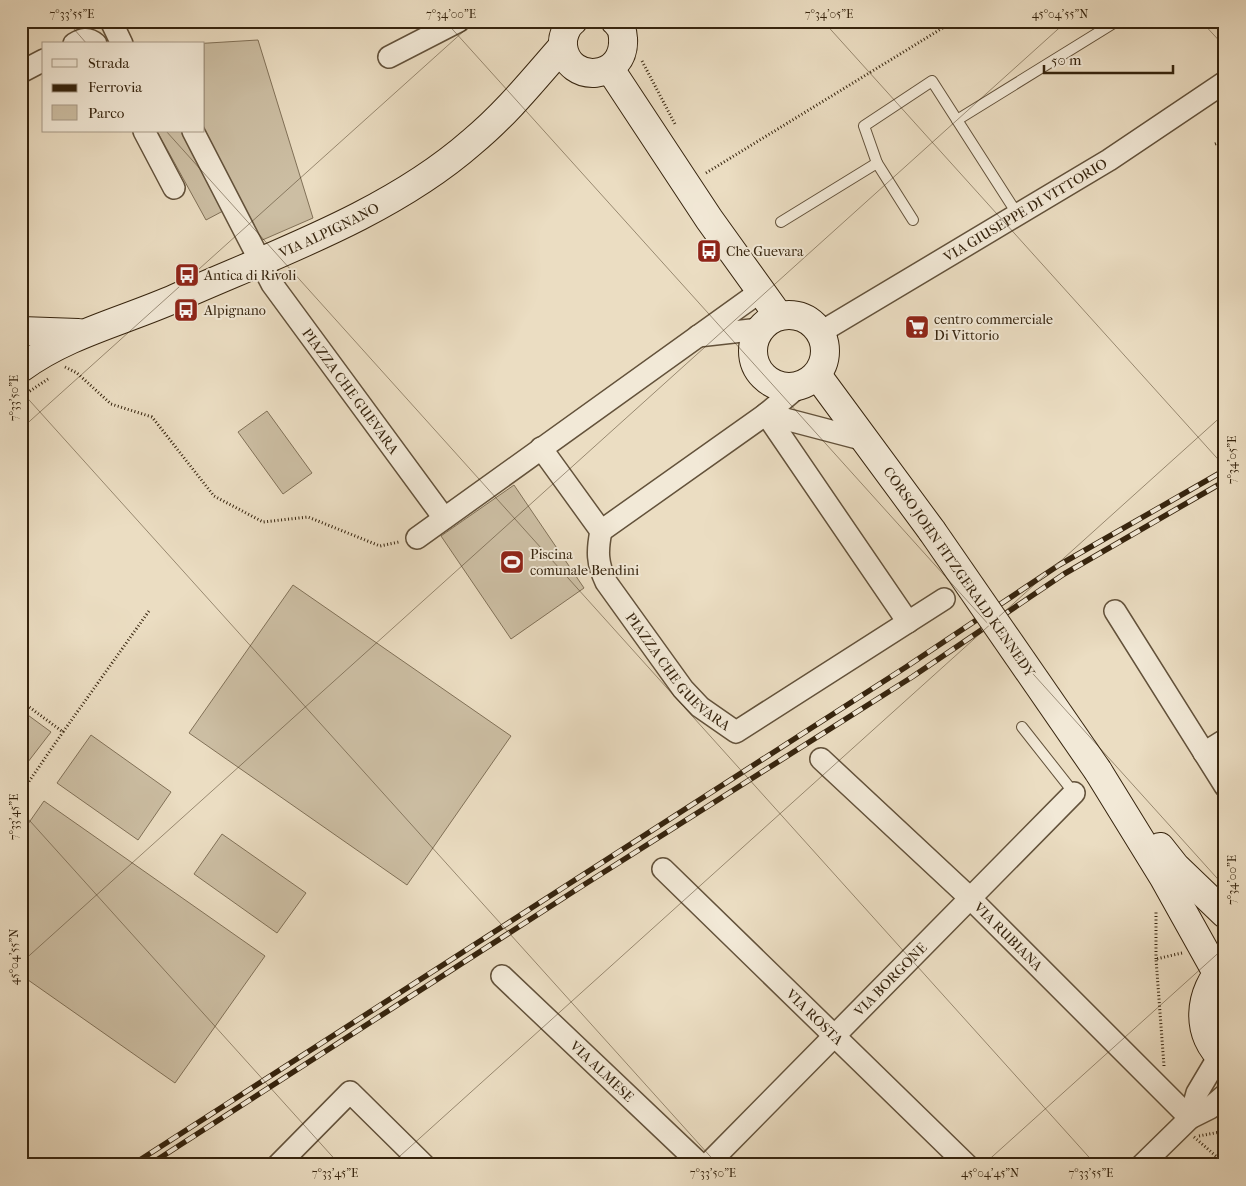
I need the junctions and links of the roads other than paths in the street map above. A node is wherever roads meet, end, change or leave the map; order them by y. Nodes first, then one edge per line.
1 (111, 21) edge
2 (459, 21) edge
3 (1117, 21) edge
4 (618, 22) edge
5 (568, 28) edge
6 (78, 42) edge
7 (94, 42) edge
8 (121, 42) edge
9 (389, 57) dead end
10 (42, 61) edge
11 (610, 69) junction
12 (21, 72) edge
13 (583, 72) junction
14 (1225, 82) edge
15 (499, 118) junction
16 (957, 120) junction
17 (145, 132) edge
18 (194, 132) edge
19 (877, 163) junction
20 (174, 188) dead end
21 (1018, 214) junction
22 (913, 220) dead end
23 (780, 222) dead end
24 (261, 261) junction
25 (760, 291) junction
26 (769, 322) junction
27 (21, 331) edge
28 (821, 332) junction
29 (84, 333) junction
30 (696, 337) junction
31 (21, 368) edge
32 (808, 381) junction
33 (766, 414) junction
34 (865, 440) junction
35 (541, 448) junction
36 (444, 518) junction
37 (601, 531) junction
38 (416, 538) road end
39 (944, 599) dead end
40 (1115, 611) dead end
41 (908, 622) junction
42 (1022, 727) dead end
43 (1225, 740) edge
44 (1204, 753) junction
45 (821, 759) dead end
46 (1098, 771) junction
47 (1225, 786) edge
48 (1074, 793) joint
49 (663, 869) dead end
50 (970, 898) junction
51 (1225, 914) edge
52 (1221, 969) edge
53 (502, 976) dead end
54 (835, 1035) junction
55 (1222, 1058) edge
56 (1225, 1095) edge
57 (1192, 1128) junction
58 (278, 1165) edge
59 (424, 1165) edge
60 (701, 1165) edge
61 (707, 1165) edge
62 (967, 1165) edge
63 (1142, 1165) edge

1 - 8 street
2 - 9 street
3 - 16 lane
4 - 11 street
5 - 13 street
5 - 15 street, VIA ALPIGNANO
6 - 7 street
10 - 12 street
11 - 13 street, VIA ALPIGNANO
11 - 25 street
13 - 15 street, VIA ALPIGNANO
14 - 21 street, VIA GIUSEPPE DI VITTORIO
15 - 24 street, VIA ALPIGNANO
16 - 19 lane
16 - 21 lane
17 - 20 street
18 - 24 street, PIAZZA CHE GUEVARA
19 - 22 lane
19 - 23 lane
21 - 28 street, VIA GIUSEPPE DI VITTORIO
24 - 29 street, VIA ALPIGNANO
24 - 36 street, PIAZZA CHE GUEVARA
25 - 26 street
25 - 30 street
26 - 28 street
26 - 30 street
26 - 32 street
27 - 29 street
28 - 32 street
29 - 31 street, VIA ALPIGNANO
30 - 35 street
32 - 33 street
32 - 34 street, CORSO JOHN FITZGERALD KENNEDY
33 - 34 street
33 - 37 street
33 - 41 street
34 - 46 street, CORSO JOHN FITZGERALD KENNEDY, bridge
35 - 36 street
35 - 37 street
36 - 38 street
37 - 41 street, PIAZZA CHE GUEVARA
39 - 41 street, PIAZZA CHE GUEVARA
40 - 44 street
42 - 48 lane
43 - 44 street
44 - 47 street
45 - 50 street, VIA RUBIANA
46 - 51 street, CORSO JOHN FITZGERALD KENNEDY
46 - 52 street, CORSO JOHN FITZGERALD KENNEDY
48 - 50 street, VIA BORGONE
49 - 54 street, VIA ROSTA
50 - 54 street, VIA BORGONE
50 - 57 street, VIA RUBIANA
52 - 55 street, CORSO JOHN FITZGERALD KENNEDY
53 - 60 street, VIA ALMESE
54 - 61 street, VIA BORGONE
54 - 62 street, VIA ROSTA
55 - 57 street
56 - 57 street
57 - 63 street
58 - 59 street

